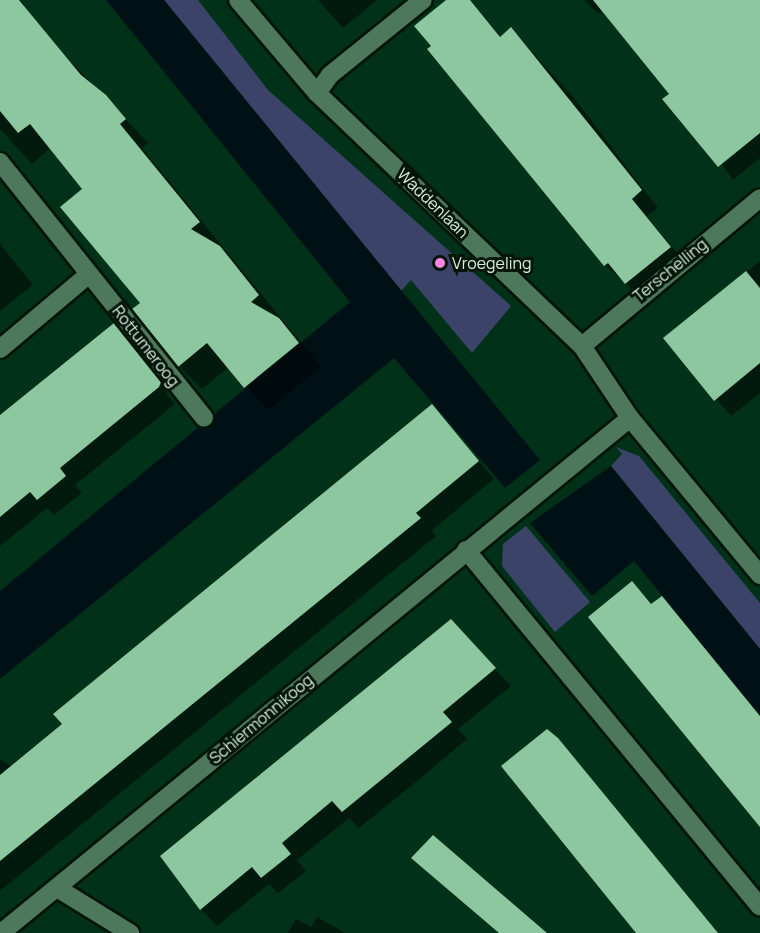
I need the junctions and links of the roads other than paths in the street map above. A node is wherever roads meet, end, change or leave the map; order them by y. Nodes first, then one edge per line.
1 (238, 0) edge
2 (423, 0) edge
3 (317, 93) junction
4 (0, 162) edge
5 (760, 198) edge
6 (89, 274) junction
7 (582, 346) junction
8 (0, 349) edge
9 (204, 418) dead end
10 (630, 418) junction
11 (466, 550) junction
12 (760, 575) edge
13 (57, 888) junction
14 (760, 907) edge
15 (1, 933) edge
16 (130, 933) edge

1 - 3 street, Waddenlaan
2 - 3 street
3 - 7 street, Waddenlaan
4 - 6 street, Rottumeroog
5 - 7 street, Terschelling
6 - 8 street
6 - 9 street, Rottumeroog
7 - 10 street, Waddenlaan
10 - 11 street, Schiermonnikoog
10 - 12 street, Waddenlaan
11 - 13 street, Schiermonnikoog
11 - 14 street
13 - 15 street, Schiermonnikoog
13 - 16 street

